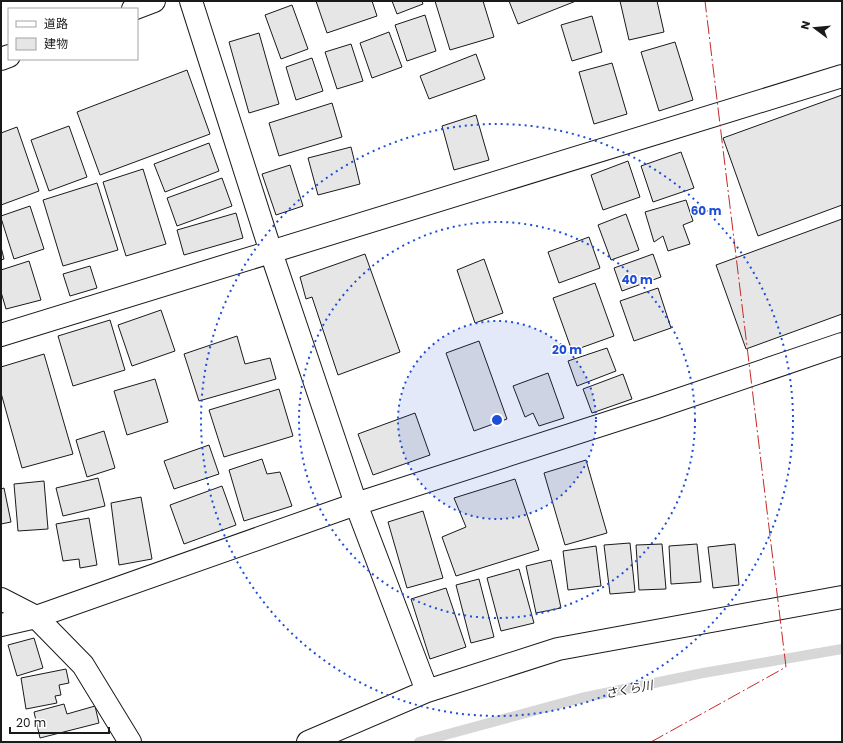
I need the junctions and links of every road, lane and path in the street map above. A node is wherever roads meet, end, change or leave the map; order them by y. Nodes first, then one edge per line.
1 (154, 1) edge
2 (192, 1) edge
3 (136, 8) edge
4 (842, 76) edge
5 (271, 252) junction
6 (1, 335) edge
7 (842, 344) edge
8 (356, 504) junction
9 (842, 597) edge
10 (1, 599) edge
11 (36, 617) junction
12 (1, 624) edge
13 (427, 691) junction
14 (130, 742) edge
15 (308, 742) edge

1 - 3 street
2 - 5 street
4 - 5 street
5 - 6 street
5 - 8 street
7 - 8 street
8 - 11 street
8 - 13 street
9 - 13 street
10 - 11 street
11 - 12 street
11 - 14 street
13 - 15 street

